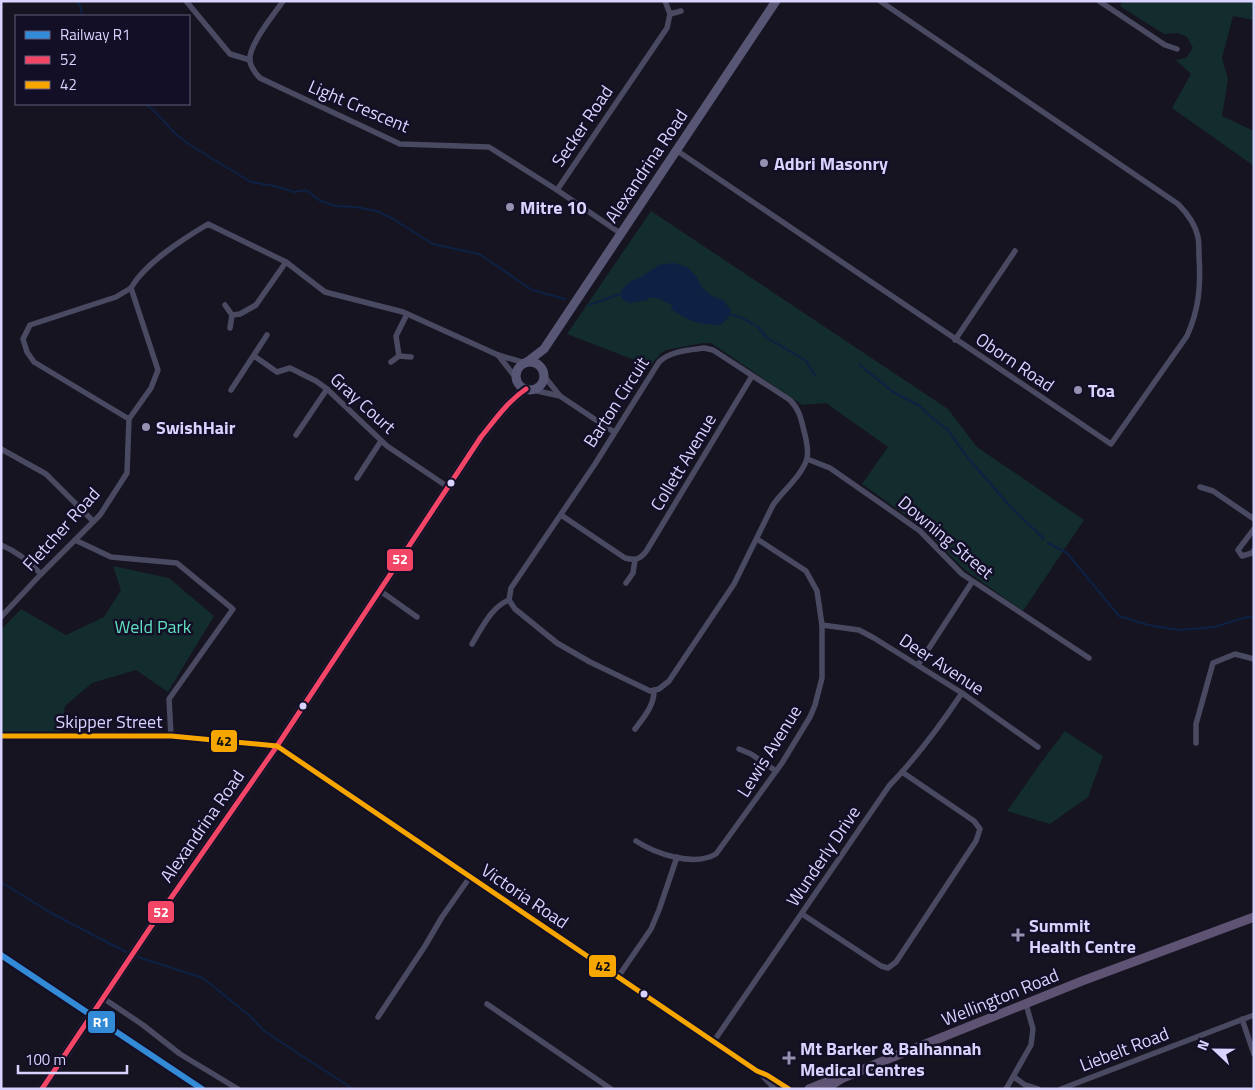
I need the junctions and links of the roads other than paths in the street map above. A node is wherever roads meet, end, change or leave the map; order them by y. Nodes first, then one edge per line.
1 (186, 1) edge
2 (283, 1) edge
3 (665, 1) edge
4 (776, 1) edge
5 (880, 1) edge
6 (1099, 1) edge
7 (681, 11) dead end
8 (670, 14) junction
9 (1177, 49) dead end
10 (250, 60) junction
11 (676, 150) junction
12 (557, 190) junction
13 (620, 233) junction
14 (1015, 251) dead end
15 (286, 262) junction
16 (131, 288) junction
17 (226, 306) dead end
18 (407, 314) junction
19 (232, 315) junction
20 (230, 328) dead end
21 (268, 335) dead end
22 (955, 340) junction
23 (544, 349) junction
24 (498, 355) junction
25 (254, 356) junction
26 (399, 356) junction
27 (411, 357) dead end
28 (391, 362) dead end
29 (526, 362) junction
30 (543, 374) junction
31 (752, 376) junction
32 (516, 380) junction
33 (327, 389) junction
34 (232, 390) dead end
35 (529, 390) junction
36 (560, 396) junction
37 (505, 407) junction
38 (129, 419) junction
39 (614, 432) junction
40 (296, 435) dead end
41 (382, 441) junction
42 (1, 449) edge
43 (807, 460) junction
44 (357, 478) dead end
45 (448, 487) junction
46 (1200, 487) dead end
47 (561, 515) junction
48 (1254, 519) edge
49 (93, 522) junction
50 (1254, 529) edge
51 (757, 538) junction
52 (75, 540) junction
53 (1, 545) edge
54 (1254, 550) edge
55 (635, 560) junction
56 (41, 574) junction
57 (972, 582) junction
58 (626, 583) dead end
59 (379, 590) junction
60 (509, 600) junction
61 (417, 616) dead end
62 (1, 617) edge
63 (822, 625) junction
64 (472, 644) dead end
65 (1089, 658) dead end
66 (1254, 659) edge
67 (918, 665) junction
68 (654, 691) junction
69 (962, 693) junction
70 (636, 729) dead end
71 (1, 736) edge
72 (171, 736) junction
73 (1196, 743) dead end
74 (277, 746) junction
75 (1038, 746) dead end
76 (739, 749) dead end
77 (776, 771) junction
78 (902, 772) junction
79 (636, 841) dead end
80 (677, 857) junction
81 (470, 877) junction
82 (802, 914) junction
83 (1254, 917) edge
84 (618, 977) junction
85 (103, 998) junction
86 (487, 1004) dead end
87 (1026, 1004) junction
88 (1254, 1015) edge
89 (378, 1017) dead end
90 (1242, 1019) junction
91 (714, 1041) junction
92 (1254, 1054) edge
93 (757, 1071) junction
94 (1014, 1077) junction
95 (843, 1078) junction
96 (42, 1089) edge
97 (238, 1089) edge
98 (611, 1089) edge
99 (775, 1089) edge
100 (789, 1089) edge
101 (809, 1089) edge
102 (825, 1089) edge
103 (1006, 1089) edge
104 (1038, 1089) edge
105 (1060, 1089) edge

1 - 10 street
2 - 10 street
3 - 8 street
4 - 11 main road, Alexandrina Road
5 - 22 street, Oborn Road
6 - 9 street
7 - 8 street
8 - 12 street, Secker Road
10 - 12 street, Light Crescent
11 - 13 main road, Alexandrina Road
11 - 22 street, Oborn Road
12 - 13 street, Secker Road
13 - 23 main road, Alexandrina Road
14 - 22 street
15 - 16 street
15 - 18 street
15 - 19 street
16 - 38 street
16 - 38 street
17 - 19 street
18 - 24 street
18 - 26 street
19 - 20 street
21 - 25 street
23 - 29 main road, Alexandrina Road
23 - 30 main road
24 - 29 street
24 - 32 street
25 - 33 street, Gray Court
25 - 34 street
26 - 27 street
26 - 28 street
29 - 30 main road
29 - 32 main road
30 - 35 main road
30 - 36 street
31 - 39 street, Barton Circuit
31 - 43 street, Barton Circuit
31 - 55 street, Collett Avenue
32 - 35 main road
32 - 37 main road, Alexandrina Road
33 - 40 street
33 - 41 street, Gray Court
35 - 36 street
35 - 37 main road, Alexandrina Road
36 - 39 street
37 - 45 main road, Alexandrina Road
38 - 49 street, Fletcher Road
39 - 47 street, Barton Circuit
41 - 44 street
41 - 45 street, Gray Court
42 - 49 street
43 - 51 street
43 - 57 street, Downing Street
45 - 59 main road, Alexandrina Road
46 - 48 street
47 - 55 street
47 - 60 street, Barton Circuit
49 - 52 street, Fletcher Road
50 - 54 street
51 - 63 street, Lewis Avenue
51 - 68 street
52 - 56 street, Fletcher Road
52 - 72 street
53 - 56 street
55 - 58 street, Collett Avenue
56 - 62 street, Fletcher Road
57 - 65 street, Downing Street
57 - 67 street
59 - 61 street
59 - 74 main road, Alexandrina Road
60 - 64 street
60 - 68 street
63 - 67 street, Deer Avenue
63 - 77 street, Lewis Avenue
66 - 73 street
67 - 69 street, Deer Avenue
68 - 70 street
69 - 75 street, Deer Avenue
69 - 78 street, Wunderly Drive
71 - 72 street, Skipper Street
72 - 74 street, Skipper Street
74 - 81 street, Victoria Road
74 - 85 main road, Alexandrina Road
76 - 77 street
77 - 80 street, Lewis Avenue
78 - 82 street, Wunderly Drive
78 - 82 street
79 - 80 street, Lewis Avenue
80 - 84 street
81 - 84 street, Victoria Road
81 - 89 street
82 - 91 street, Wunderly Drive
83 - 87 main road, Wellington Road
84 - 91 street, Victoria Road
85 - 96 main road, Alexandrina Road
85 - 97 street
86 - 98 street
87 - 94 street
87 - 95 main road, Wellington Road
88 - 90 street, Liebelt Road
90 - 92 street
90 - 105 street, Liebelt Road
91 - 93 street, Victoria Road
93 - 99 street, Victoria Road
93 - 100 street, Victoria Road
94 - 103 street
94 - 104 street
95 - 101 main road, Wellington Road
95 - 102 main road, Wellington Road

